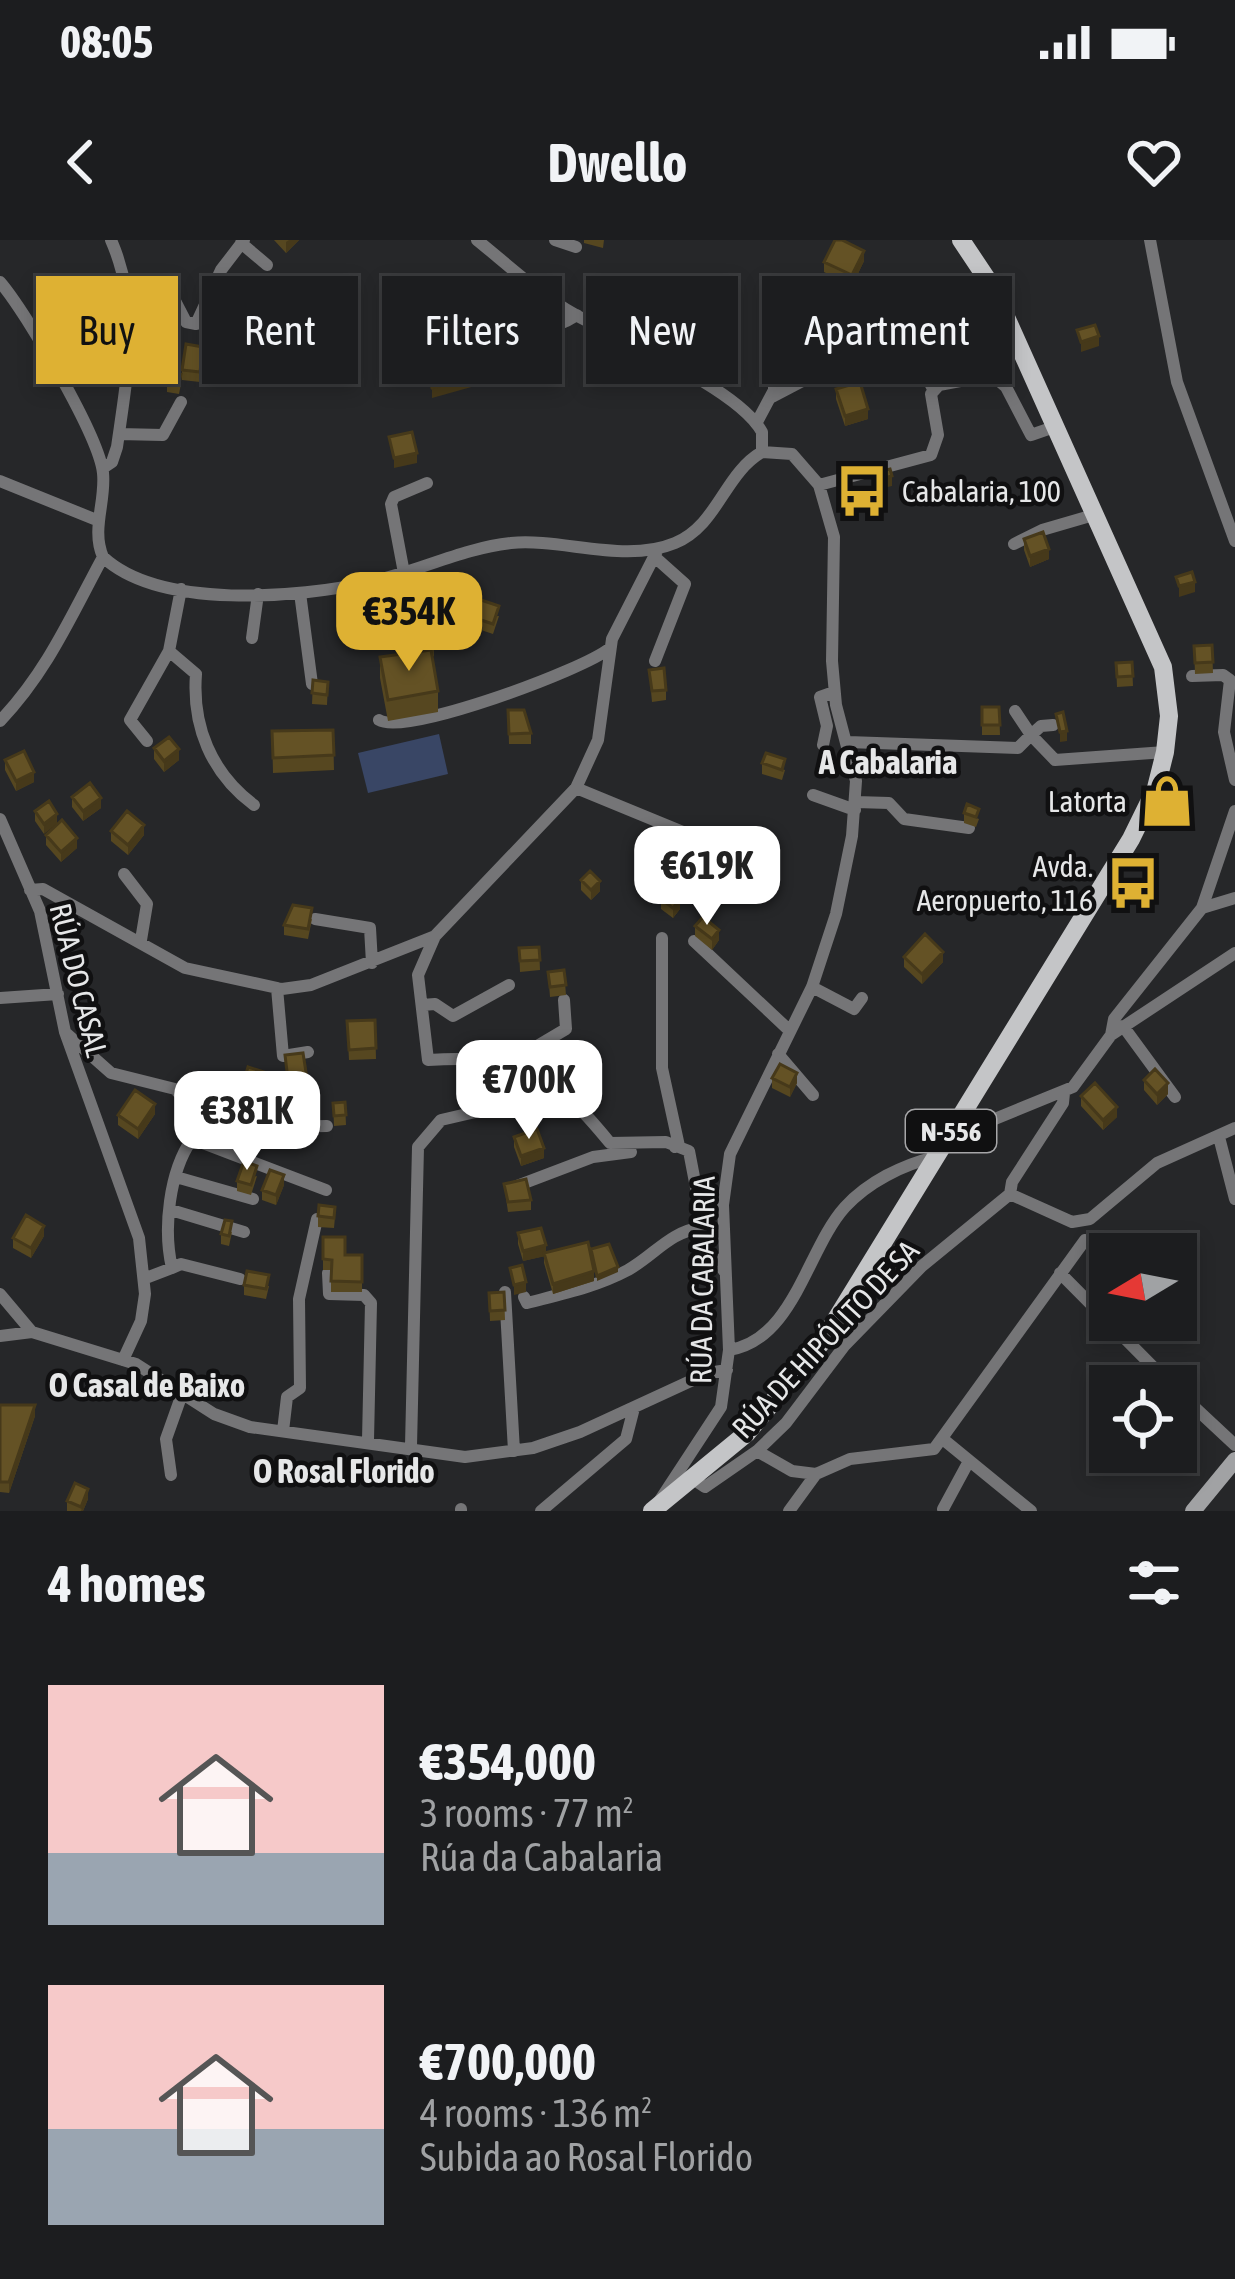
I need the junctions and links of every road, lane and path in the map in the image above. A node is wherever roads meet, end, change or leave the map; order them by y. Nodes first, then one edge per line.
1 (111, 240) edge
2 (477, 240) edge
3 (555, 240) edge
4 (961, 240) edge
5 (1150, 240) edge
6 (243, 242) edge
7 (576, 247) dead end
8 (267, 265) dead end
9 (123, 276) edge
10 (0, 283) edge
11 (178, 307) edge
12 (577, 315) junction
13 (562, 323) edge
14 (126, 384) edge
15 (772, 384) edge
16 (796, 384) edge
17 (930, 384) edge
18 (933, 389) junction
19 (771, 398) junction
20 (181, 402) dead end
21 (757, 422) junction
22 (1057, 426) junction
23 (119, 434) junction
24 (762, 452) junction
25 (103, 468) junction
26 (0, 481) edge
27 (427, 483) dead end
28 (819, 485) junction
29 (1097, 514) junction
30 (99, 521) junction
31 (1235, 541) edge
32 (1014, 544) dead end
33 (658, 554) junction
34 (103, 557) junction
35 (404, 573) junction
36 (181, 590) junction
37 (301, 593) junction
38 (258, 594) junction
39 (252, 638) dead end
40 (610, 648) junction
41 (169, 651) junction
42 (655, 662) dead end
43 (1192, 676) dead end
44 (312, 683) edge
45 (834, 692) junction
46 (1016, 711) dead end
47 (379, 720) dead end
48 (0, 721) edge
49 (1053, 725) edge
50 (1031, 735) junction
51 (147, 741) dead end
52 (848, 742) junction
53 (823, 745) dead end
54 (1166, 752) junction
55 (1235, 779) edge
56 (576, 788) junction
57 (813, 795) dead end
58 (254, 805) dead end
59 (855, 806) junction
60 (1235, 811) edge
61 (0, 819) edge
62 (968, 828) dead end
63 (673, 857) edge
64 (124, 874) dead end
65 (30, 890) junction
66 (1235, 898) edge
67 (1202, 908) junction
68 (315, 919) edge
69 (435, 936) junction
70 (662, 938) dead end
71 (141, 940) junction
72 (694, 941) dead end
73 (1235, 953) edge
74 (372, 963) junction
75 (509, 986) dead end
76 (812, 987) junction
77 (277, 988) junction
78 (58, 994) junction
79 (0, 998) edge
80 (862, 998) dead end
81 (564, 1000) dead end
82 (422, 1005) junction
83 (1117, 1030) junction
84 (790, 1031) junction
85 (65, 1032) junction
86 (308, 1052) edge
87 (778, 1054) junction
88 (536, 1071) junction
89 (1064, 1093) junction
90 (813, 1096) dead end
91 (1174, 1097) dead end
92 (497, 1107) dead end
93 (327, 1126) dead end
94 (1235, 1128) edge
95 (1219, 1137) junction
96 (946, 1139) junction
97 (680, 1146) junction
98 (935, 1157) junction
99 (176, 1177) junction
100 (506, 1189) edge
101 (326, 1190) dead end
102 (1010, 1194) junction
103 (253, 1199) dead end
104 (1235, 1199) edge
105 (171, 1210) junction
106 (316, 1220) edge
107 (702, 1227) junction
108 (244, 1232) dead end
109 (1085, 1240) dead end
110 (172, 1268) junction
111 (725, 1272) junction
112 (328, 1273) edge
113 (1060, 1273) junction
114 (146, 1278) junction
115 (240, 1279) edge
116 (505, 1292) edge
117 (0, 1294) edge
118 (524, 1297) dead end
119 (32, 1332) junction
120 (0, 1336) edge
121 (729, 1350) junction
122 (123, 1360) junction
123 (1151, 1365) edge
124 (727, 1370) junction
125 (182, 1394) junction
126 (634, 1408) junction
127 (1197, 1409) edge
128 (283, 1431) junction
129 (368, 1440) junction
130 (944, 1440) junction
131 (1235, 1445) edge
132 (411, 1446) junction
133 (514, 1451) junction
134 (757, 1451) junction
135 (1235, 1460) edge
136 (969, 1461) junction
137 (816, 1474) junction
138 (171, 1475) dead end
139 (693, 1479) junction
140 (655, 1509) edge
141 (943, 1509) edge
142 (541, 1511) edge
143 (789, 1511) edge
144 (1031, 1511) edge
145 (1193, 1511) edge

1 - 9 street
2 - 12 street
3 - 7 street
4 - 22 main road, N-556
5 - 31 street
6 - 8 street
6 - 11 street
10 - 25 street
12 - 13 street
12 - 21 street
14 - 23 street
15 - 19 street
16 - 19 street
17 - 18 street
18 - 22 street
18 - 28 street
19 - 21 street
20 - 23 street
21 - 24 street
22 - 29 main road, N-556
23 - 25 street
24 - 28 street
24 - 33 street
25 - 30 street
26 - 30 street
27 - 35 street
28 - 45 street, RÚA DA CABALARIA
29 - 32 street
29 - 54 main road, N-556
30 - 34 street
33 - 35 street
33 - 40 street
33 - 42 street
34 - 36 street
34 - 48 street
35 - 37 street
36 - 38 street
36 - 41 street
37 - 38 street
37 - 44 street
38 - 39 street
40 - 47 street
40 - 56 street
41 - 51 street
41 - 58 street
43 - 55 street
45 - 52 street, RÚA DA CABALARIA
45 - 53 street
46 - 50 street
49 - 50 street
50 - 52 street
50 - 54 street
52 - 59 street, RÚA DA CABALARIA
54 - 96 main road, N-556
56 - 63 street
56 - 69 street
57 - 59 street
59 - 62 street
59 - 76 street, RÚA DA CABALARIA
60 - 67 street
61 - 65 street, RÚA DO CASAL
64 - 71 street
65 - 71 street
65 - 78 street, RÚA DO CASAL
66 - 67 street
67 - 83 street
68 - 74 street
69 - 74 street
69 - 82 street
70 - 97 street
71 - 77 street
72 - 84 street
73 - 83 street
74 - 77 street
75 - 82 street
76 - 80 street
76 - 84 street, RÚA DA CABALARIA
77 - 86 street
78 - 79 street
78 - 85 street, RÚA DO CASAL
81 - 88 street
82 - 88 street
83 - 89 street, RÚA DE HIPÓLITO DE SA
83 - 91 street
84 - 87 street, RÚA DA CABALARIA
85 - 93 street
85 - 114 street, RÚA DO CASAL
87 - 90 street
87 - 111 street, RÚA DA CABALARIA
88 - 97 street
89 - 96 street
89 - 102 street, RÚA DE HIPÓLITO DE SA
92 - 132 street
94 - 95 street
95 - 102 street
95 - 104 street
96 - 98 main road, N-556
97 - 100 street
97 - 107 street
98 - 121 street
98 - 139 main road, N-556
99 - 101 street
99 - 103 street
99 - 105 street
102 - 134 street, RÚA DE HIPÓLITO DE SA
105 - 108 street
105 - 110 street
106 - 128 street
107 - 111 street
107 - 118 street
109 - 113 street
110 - 114 street
110 - 115 street
111 - 121 street, RÚA DA CABALARIA
112 - 129 street
113 - 123 street
113 - 130 street
114 - 122 street, RÚA DO CASAL
116 - 133 street
117 - 119 street
119 - 120 street
119 - 122 street
121 - 124 street, RÚA DA CABALARIA
122 - 125 street
124 - 126 street
124 - 140 street, RÚA DA CABALARIA
125 - 128 street
125 - 138 street
126 - 133 street
126 - 142 street
127 - 131 street
128 - 129 street
129 - 132 street
130 - 136 street
130 - 137 street
132 - 133 street
134 - 137 street
134 - 139 street, RÚA DE HIPÓLITO DE SA
135 - 145 main road
136 - 141 street
136 - 144 street
137 - 143 street
139 - 140 main road

